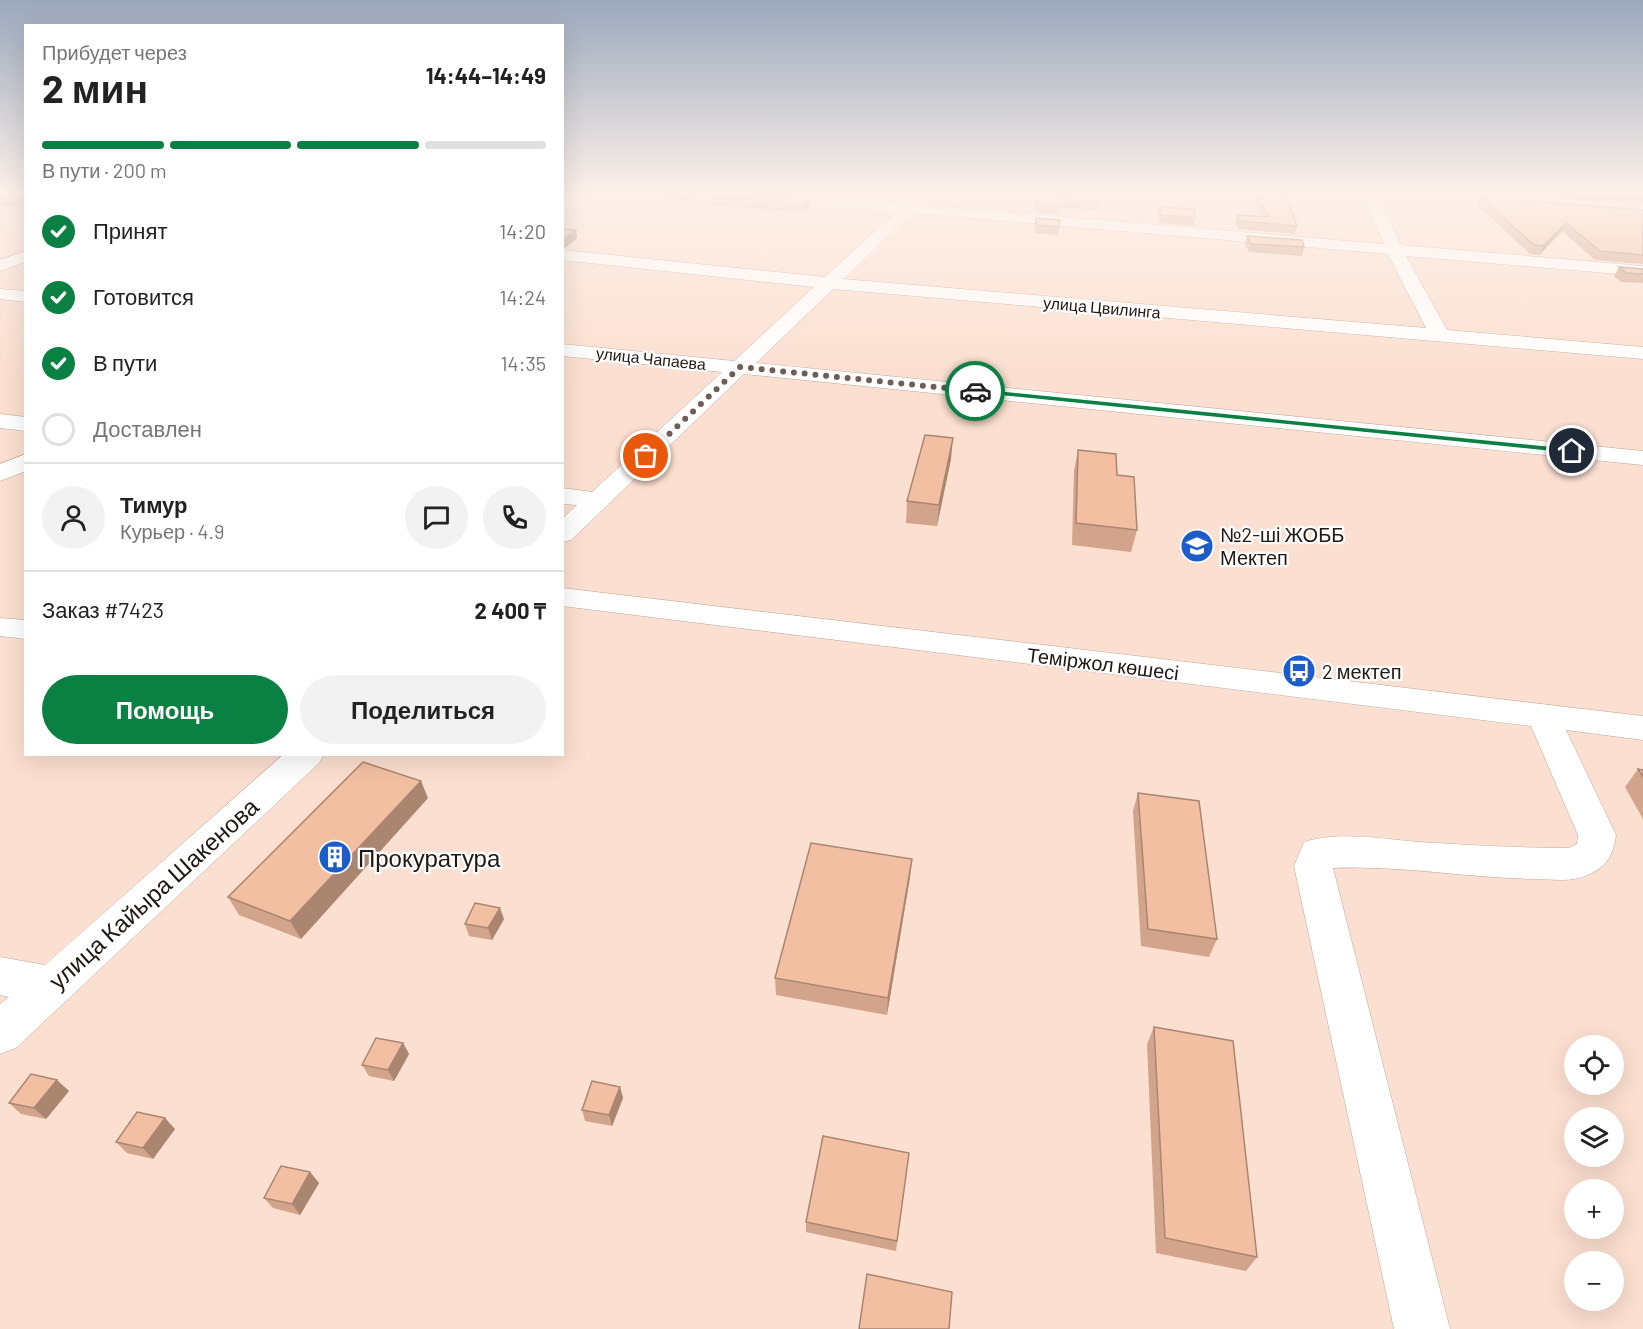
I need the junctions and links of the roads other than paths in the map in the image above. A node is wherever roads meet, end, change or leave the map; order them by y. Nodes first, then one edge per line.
1 (572, 256) edge
2 (858, 256) edge
3 (1398, 256) edge
4 (1473, 256) edge
5 (24, 257) edge
6 (0, 266) edge
7 (1643, 271) edge
8 (829, 283) junction
9 (0, 294) edge
10 (24, 297) edge
11 (1440, 336) junction
12 (564, 350) edge
13 (1643, 353) edge
14 (740, 367) junction
15 (0, 421) edge
16 (24, 424) edge
17 (1643, 458) edge
18 (24, 462) edge
19 (0, 474) edge
20 (564, 496) edge
21 (599, 500) junction
22 (564, 532) edge
23 (564, 597) edge
24 (0, 627) edge
25 (24, 630) edge
26 (1543, 716) junction
27 (1643, 728) edge
28 (305, 756) edge
29 (0, 976) edge
30 (51, 985) junction
31 (0, 1033) edge
32 (1422, 1329) edge

1 - 8 street, улица Цвилинга
2 - 8 street
3 - 11 street
4 - 7 street
5 - 6 street
8 - 11 street, улица Цвилинга
8 - 14 street
9 - 10 street
11 - 13 street, улица Цвилинга
12 - 14 street, улица Чапаева
14 - 17 street, улица Чапаева
14 - 21 street
15 - 16 street
18 - 19 street
20 - 21 street
21 - 22 street
23 - 26 street, Теміржол көшесі
24 - 25 street
26 - 27 street, Теміржол көшесі
26 - 32 street
28 - 30 street, улица Кайыра Шакенова
29 - 30 street
30 - 31 street, улица Кайыра Шакенова

